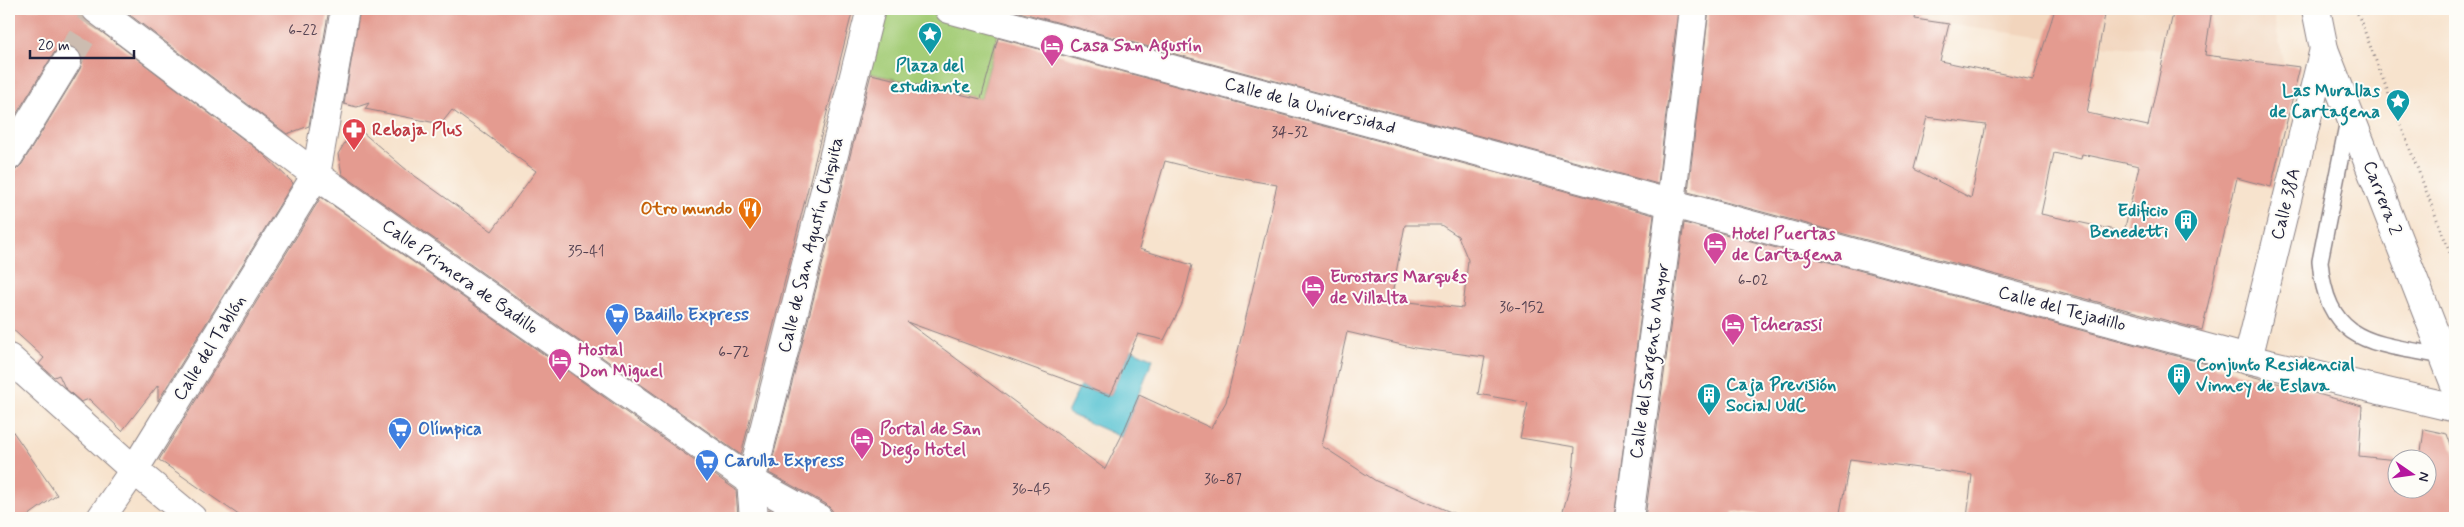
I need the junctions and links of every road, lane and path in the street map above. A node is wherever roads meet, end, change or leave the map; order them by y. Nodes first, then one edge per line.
1 (96, 9) edge
2 (345, 9) edge
3 (871, 9) edge
4 (949, 9) edge
5 (1694, 9) edge
6 (2316, 9) edge
7 (2356, 9) edge
8 (2324, 49) junction
9 (67, 61) tunnel mouth
10 (2349, 114) junction
11 (9, 156) edge
12 (316, 175) junction
13 (1671, 203) junction
14 (2455, 266) edge
15 (2443, 356) junction
16 (9, 358) edge
17 (2248, 359) junction
18 (2455, 384) edge
19 (2455, 408) edge
20 (134, 470) junction
21 (751, 481) junction
22 (101, 518) edge
23 (192, 518) edge
24 (754, 518) edge
25 (818, 518) edge
26 (1629, 518) edge

1 - 12 street, Calle Primera de Badillo
2 - 12 street
3 - 21 street, Calle de San Agustín Chiquita
4 - 13 street, Calle de la Universidad
5 - 13 street, Calle del Sargento Mayor
6 - 8 street, Carrera 2
7 - 14 path
8 - 10 street, Carrera 2
8 - 17 street, Calle 38A
9 - 11 street
10 - 15 street, Carrera 2
10 - 15 lane
12 - 20 street, Calle del Tablón
12 - 21 street, Calle Primera de Badillo
13 - 17 street, Calle del Tejadillo
13 - 26 street, Calle del Sargento Mayor
15 - 18 street, Carrera 2
16 - 20 street
17 - 19 street, Calle del Tejadillo
20 - 22 street, Calle del Tablón
20 - 23 street
21 - 24 street, Calle de San Agustín Chiquita
21 - 25 street, Calle Primera de Badillo

